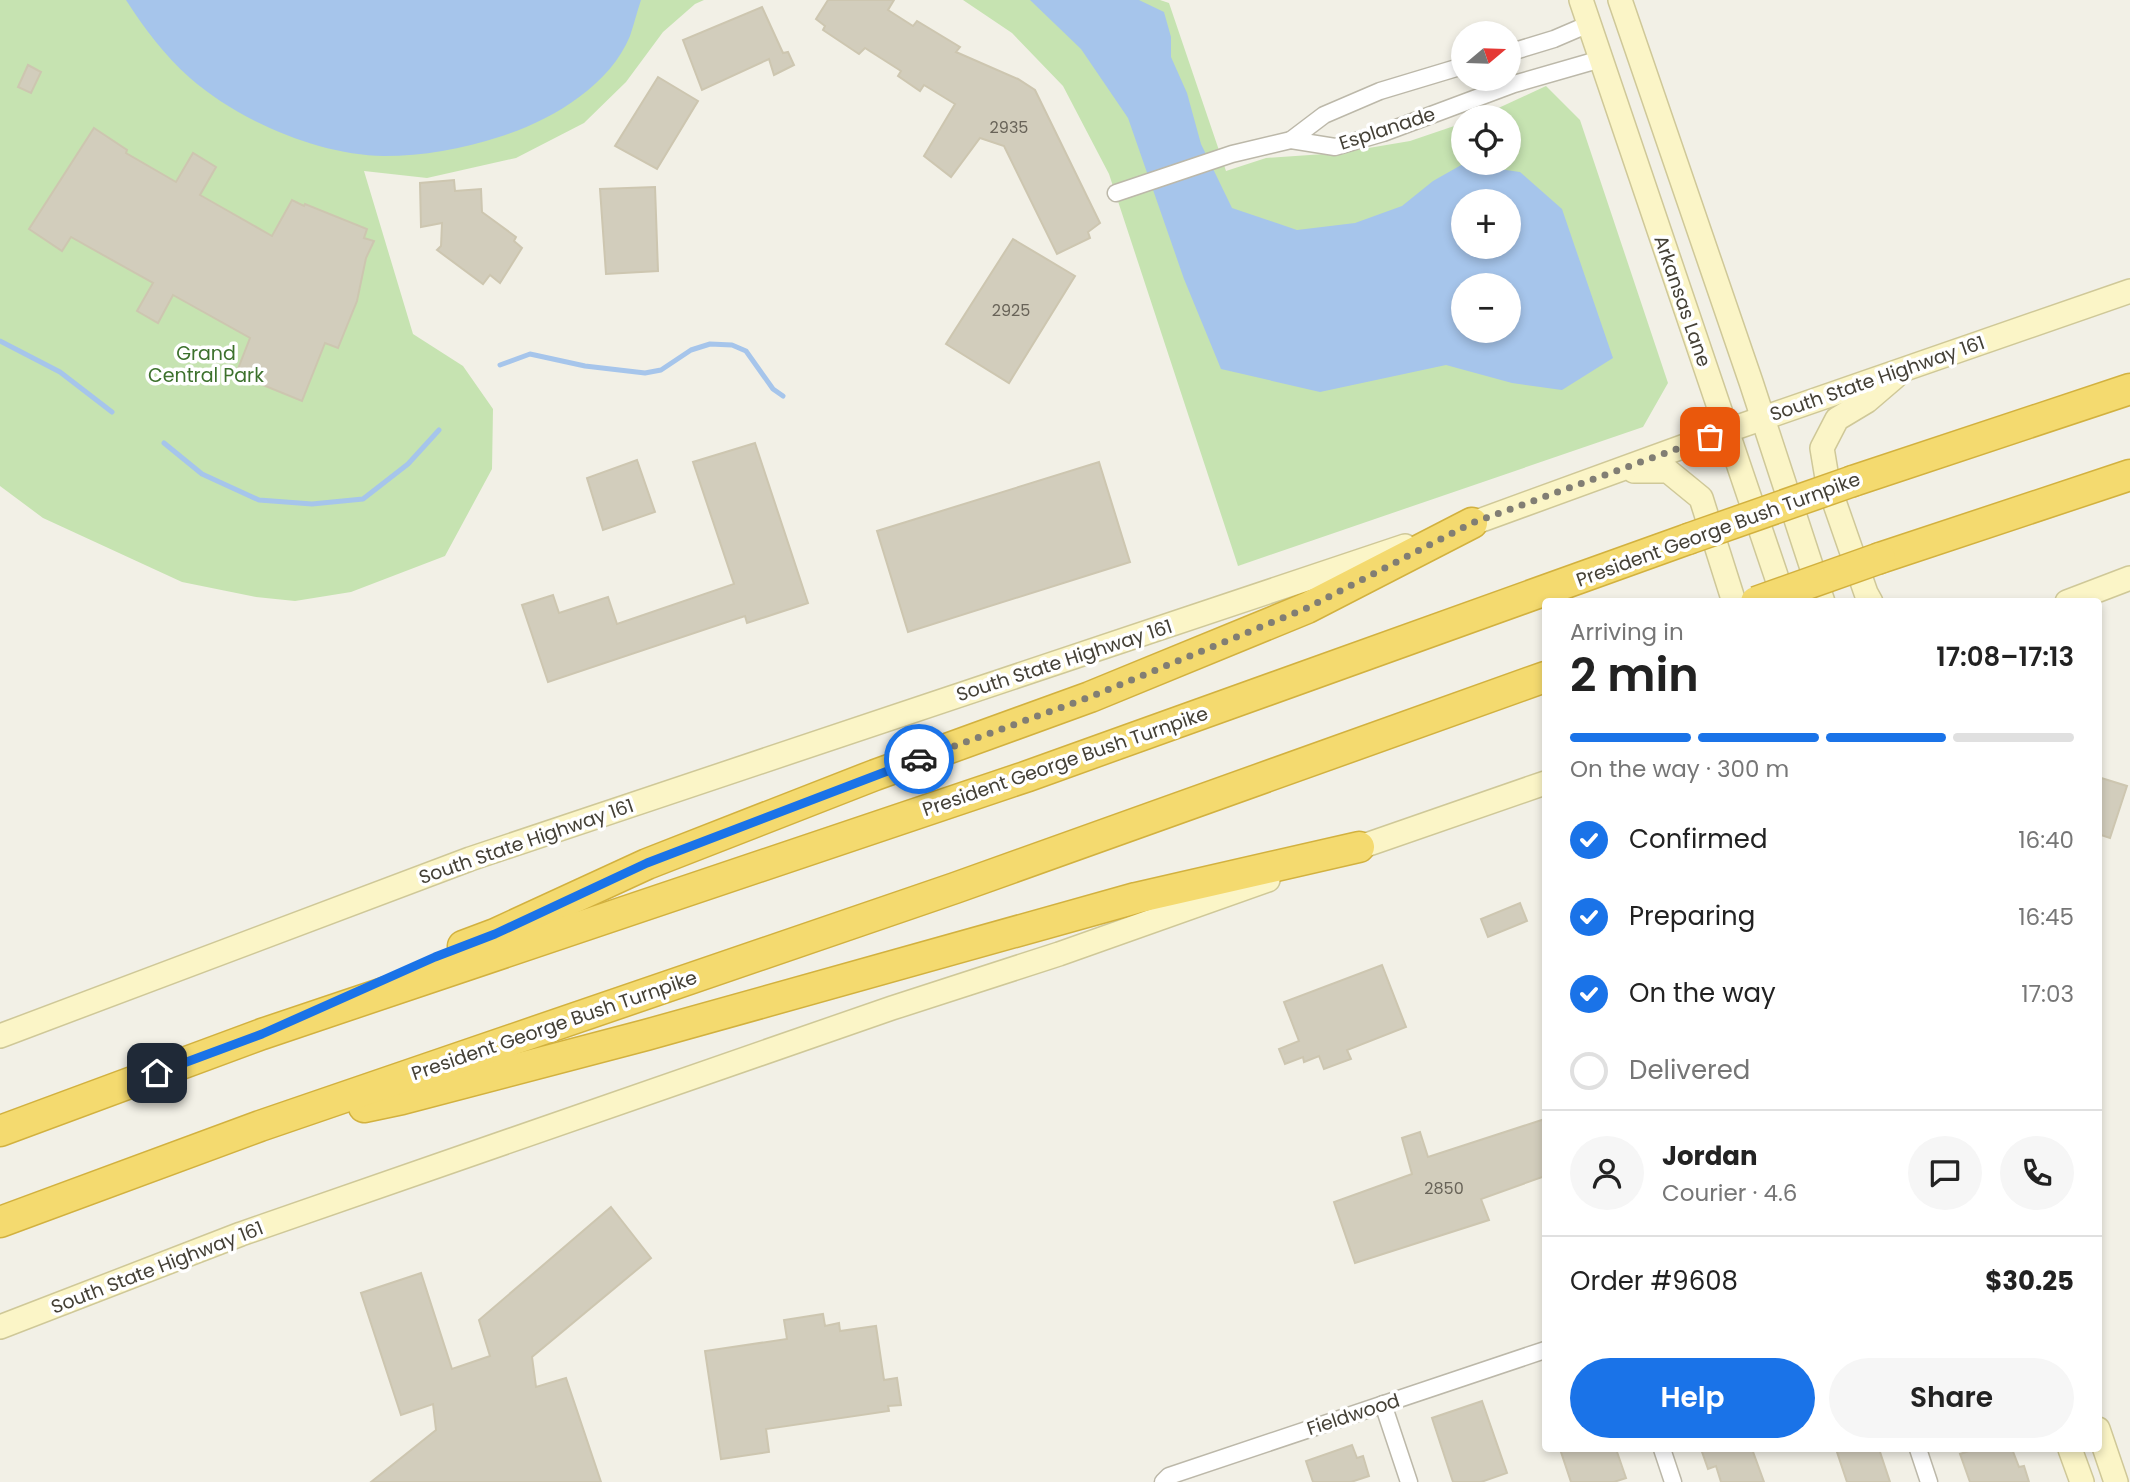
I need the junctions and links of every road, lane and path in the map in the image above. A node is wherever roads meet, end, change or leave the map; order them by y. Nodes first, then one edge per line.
1 (1581, 0) edge
2 (1620, 0) edge
3 (1589, 24) junction
4 (1630, 30) junction
5 (1521, 49) edge
6 (1601, 59) junction
7 (1451, 69) edge
8 (1291, 140) junction
9 (1116, 193) dead end
10 (2130, 291) edge
11 (1902, 370) junction
12 (2130, 389) edge
13 (1763, 418) junction
14 (1726, 431) junction
15 (1614, 471) junction
16 (2130, 475) edge
17 (1472, 523) junction
18 (2130, 578) edge
19 (1733, 598) edge
20 (1767, 598) edge
21 (1784, 598) edge
22 (1822, 598) edge
23 (1869, 598) edge
24 (2078, 598) edge
25 (1542, 678) edge
26 (1542, 784) edge
27 (1359, 847) junction
28 (262, 1034) junction
29 (0, 1036) edge
30 (260, 1126) junction
31 (0, 1131) edge
32 (0, 1222) edge
33 (0, 1326) edge
34 (1542, 1351) edge
35 (1383, 1404) junction
36 (2102, 1441) edge
37 (1663, 1452) edge
38 (1919, 1452) edge
39 (2071, 1452) edge
40 (1163, 1482) edge
41 (1409, 1482) edge
42 (1673, 1482) edge
43 (1929, 1482) edge
44 (2082, 1482) edge
45 (2116, 1482) edge

1 - 3 main road, Arkansas Lane
2 - 4 main road, Arkansas Lane
3 - 4 main road
3 - 5 street
3 - 6 main road, Arkansas Lane
4 - 6 main road
4 - 13 main road, Arkansas Lane
6 - 8 street, Esplanade
6 - 14 main road, Arkansas Lane
7 - 8 street, Esplanade
8 - 9 street, Esplanade
10 - 11 main road, South State Highway 161
11 - 13 main road, South State Highway 161
11 - 23 main road
12 - 28 highway, President George Bush Turnpike, bridge
13 - 14 main road, South State Highway 161
13 - 22 main road, Arkansas Lane
14 - 15 main road, South State Highway 161
14 - 21 main road, Arkansas Lane
15 - 17 main road, South State Highway 161
15 - 19 main road
16 - 20 highway, bridge
17 - 28 highway
17 - 29 main road, South State Highway 161
18 - 24 main road
25 - 30 highway, President George Bush Turnpike
26 - 27 main road, South State Highway 161
27 - 30 highway
27 - 33 main road, South State Highway 161
28 - 31 highway, President George Bush Turnpike
30 - 32 highway, President George Bush Turnpike
34 - 35 street, Fieldwood
35 - 40 street, Fieldwood
35 - 41 street
36 - 45 main road
37 - 42 street
38 - 43 street
39 - 44 main road

